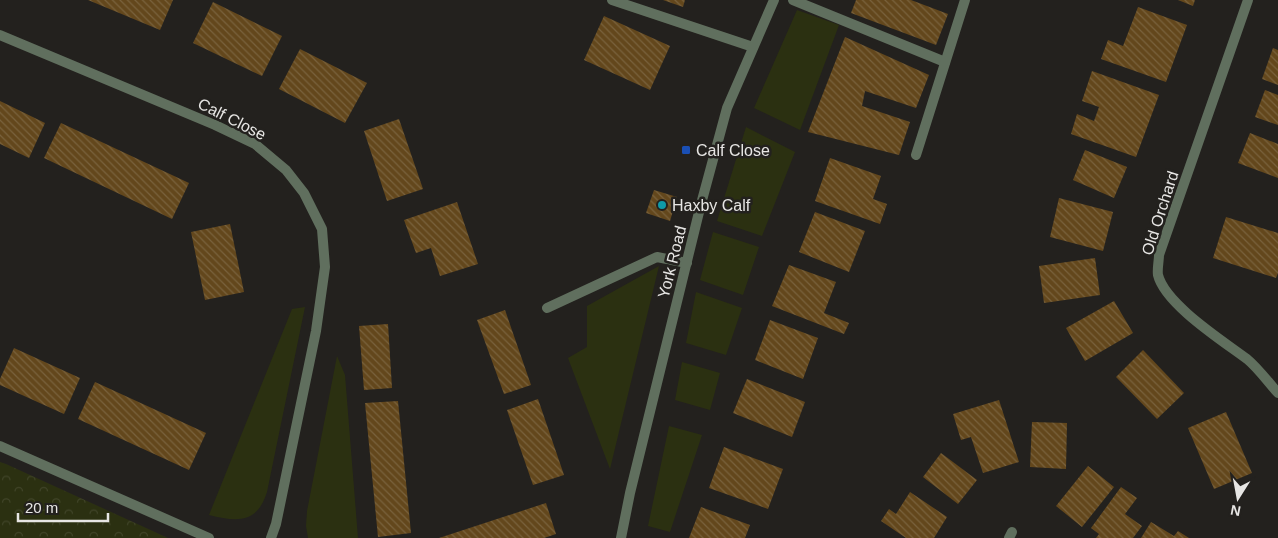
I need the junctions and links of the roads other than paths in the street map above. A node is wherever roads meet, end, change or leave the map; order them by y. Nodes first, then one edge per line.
1 (612, 0) edge
2 (774, 0) edge
3 (793, 0) edge
4 (965, 0) edge
5 (1248, 0) edge
6 (0, 35) edge
7 (753, 47) junction
8 (945, 62) junction
9 (916, 155) dead end
10 (687, 263) junction
11 (547, 308) dead end
12 (1274, 382) edge
13 (1278, 393) edge
14 (0, 446) edge
15 (209, 538) edge
16 (271, 538) edge
17 (621, 538) edge

1 - 7 street
2 - 7 street, York Road
3 - 8 street
4 - 8 street
5 - 12 street, Old Orchard
6 - 16 street, Calf Close
7 - 10 street, York Road
8 - 9 street
10 - 11 street
10 - 17 street, York Road
12 - 13 street, Old Orchard
14 - 15 street

